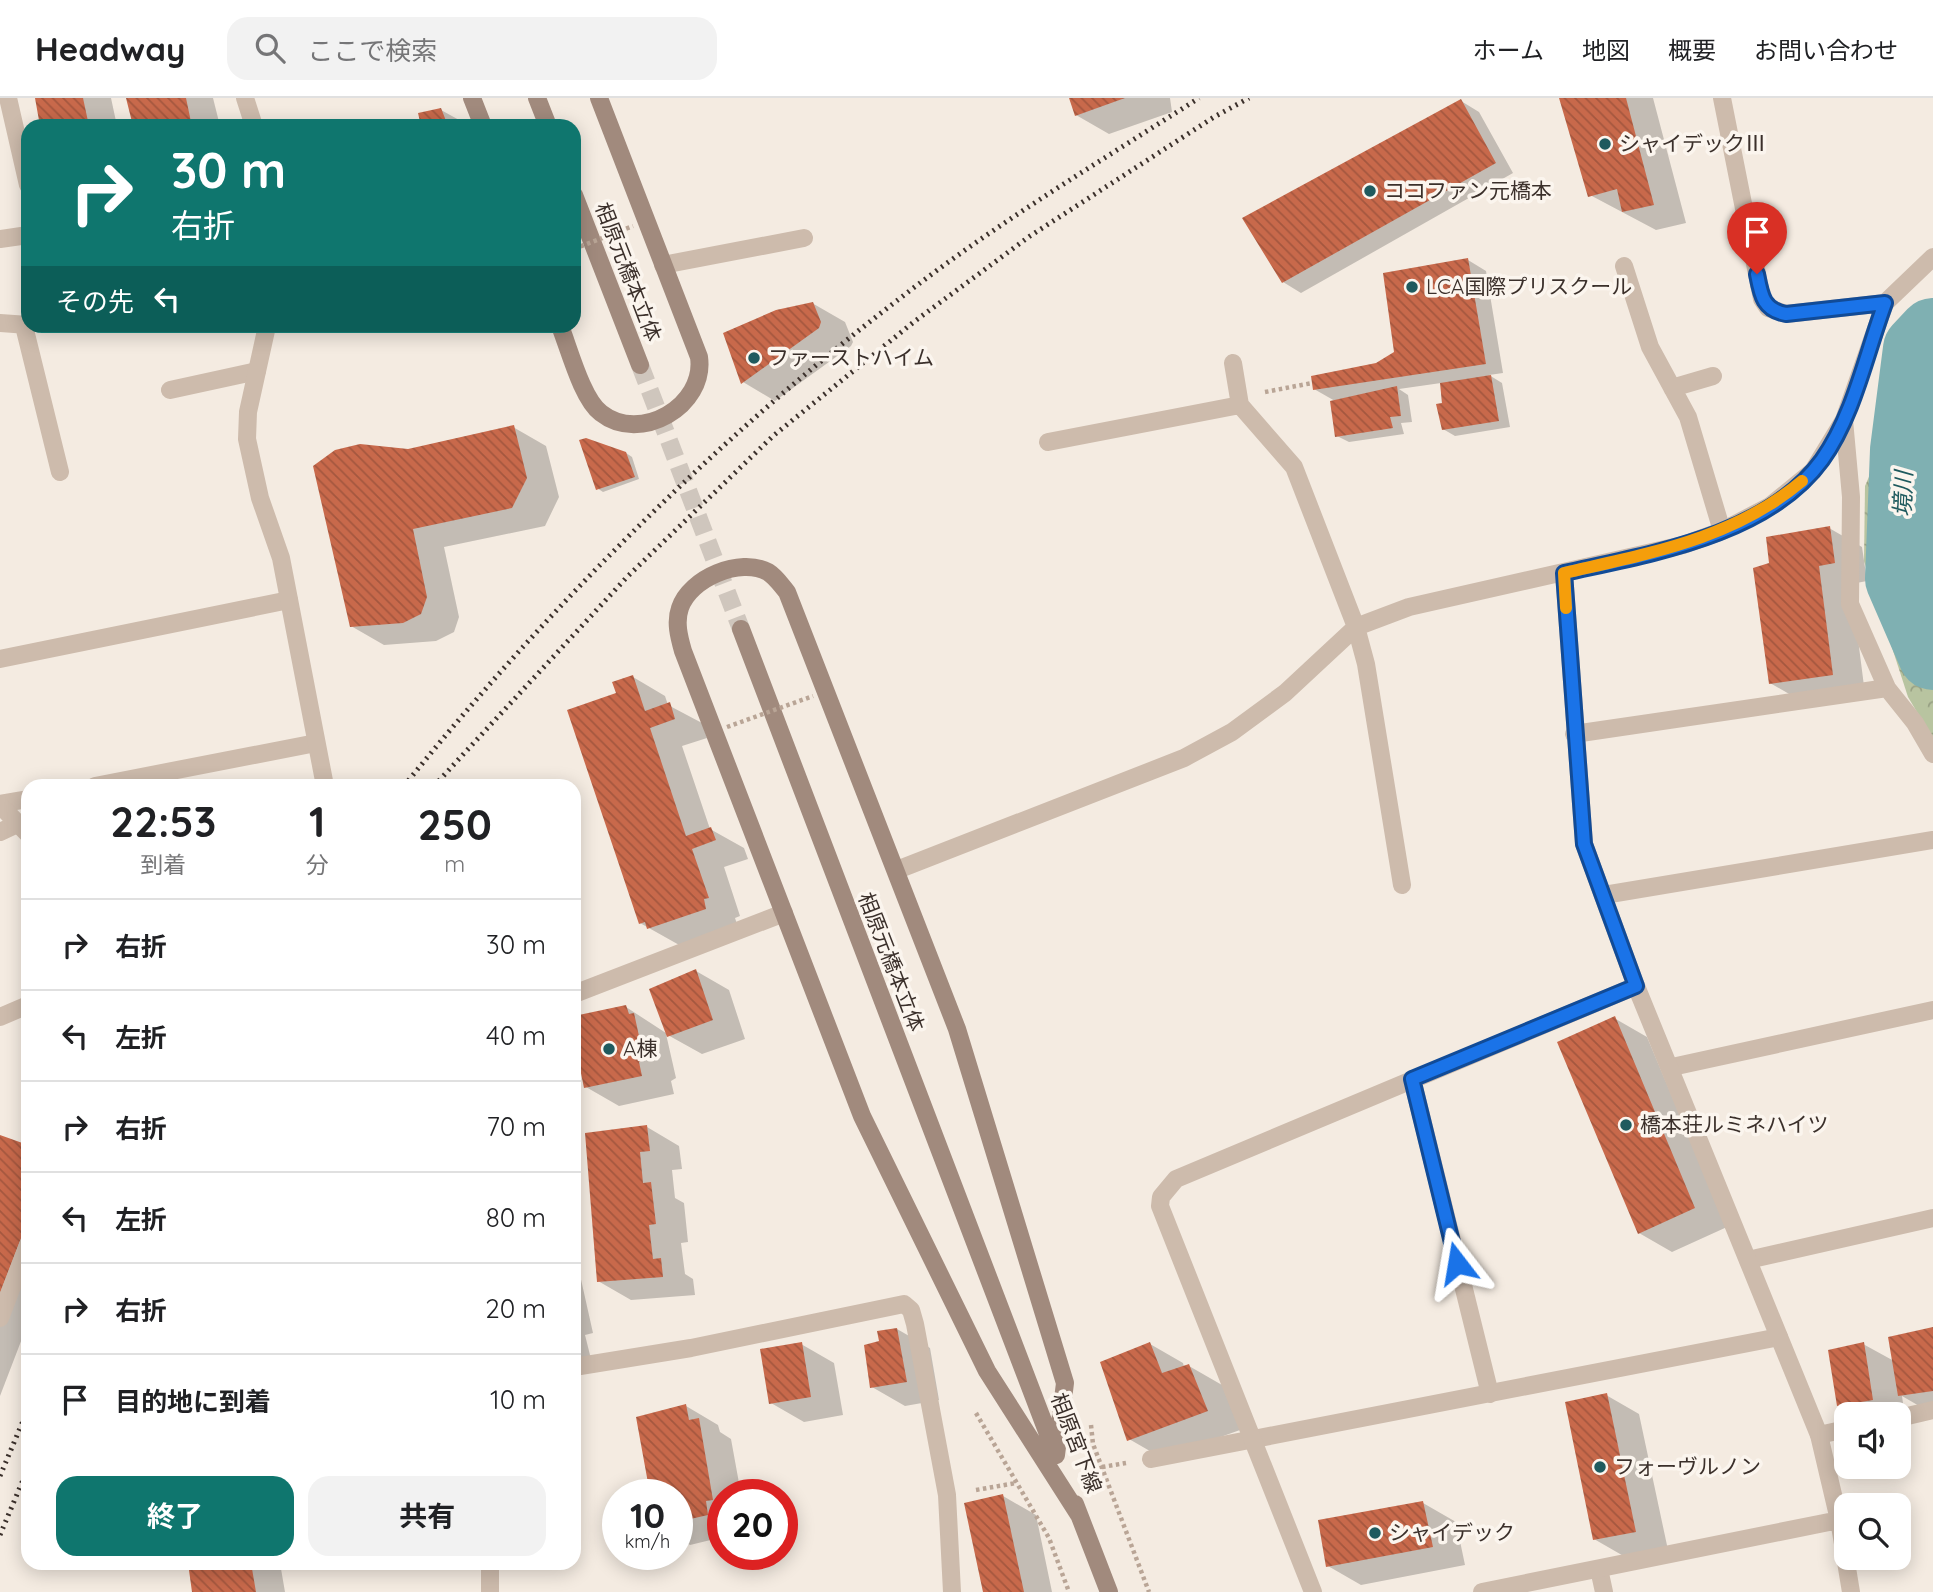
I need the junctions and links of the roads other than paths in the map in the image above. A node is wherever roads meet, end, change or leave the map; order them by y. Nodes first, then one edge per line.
1 (8, 98) edge
2 (246, 98) edge
3 (472, 98) edge
4 (537, 98) edge
5 (599, 98) edge
6 (1722, 98) edge
7 (252, 119) edge
8 (480, 119) edge
9 (545, 119) edge
10 (21, 155) edge
11 (581, 213) edge
12 (21, 236) edge
13 (804, 238) dead end
14 (0, 239) edge
15 (1933, 257) edge
16 (663, 265) junction
17 (1624, 266) dead end
18 (1885, 303) junction
19 (0, 323) edge
20 (21, 325) edge
21 (28, 333) edge
22 (265, 333) edge
23 (563, 333) edge
24 (1233, 363) dead end
25 (640, 365) tunnel mouth
26 (257, 371) junction
27 (1713, 376) dead end
28 (1672, 388) junction
29 (170, 390) dead end
30 (1239, 401) junction
31 (1843, 420) junction
32 (1048, 442) dead end
33 (60, 472) dead end
34 (1722, 531) junction
35 (1564, 573) junction
36 (289, 600) junction
37 (1356, 627) junction
38 (741, 629) tunnel mouth
39 (0, 659) edge
40 (1887, 688) junction
41 (1574, 734) junction
42 (316, 743) junction
43 (1933, 754) edge
44 (131, 779) edge
45 (324, 779) edge
46 (21, 800) edge
47 (0, 804) edge
48 (21, 827) edge
49 (21, 829) edge
50 (0, 832) edge
51 (1933, 840) edge
52 (897, 870) junction
53 (1402, 885) dead end
54 (1604, 895) junction
55 (784, 913) junction
56 (1636, 986) junction
57 (581, 990) edge
58 (21, 1008) edge
59 (1933, 1010) edge
60 (0, 1017) edge
61 (1672, 1067) junction
62 (1412, 1079) junction
63 (1933, 1218) edge
64 (1748, 1260) junction
65 (21, 1263) edge
66 (999, 1311) joint
67 (0, 1318) edge
68 (1779, 1337) junction
69 (581, 1366) edge
70 (1490, 1394) junction
71 (1933, 1410) edge
72 (1911, 1415) edge
73 (1834, 1432) edge
74 (1819, 1435) junction
75 (1254, 1440) junction
76 (1056, 1455) junction
77 (1151, 1459) dead end
78 (1834, 1499) edge
79 (1079, 1515) junction
80 (1834, 1521) edge
81 (1599, 1569) junction
82 (490, 1570) edge
83 (1847, 1570) edge
84 (490, 1592) edge
85 (952, 1592) edge
86 (1109, 1592) edge
87 (1313, 1592) edge
88 (1482, 1592) edge
89 (1604, 1592) edge
90 (1851, 1592) edge

1 - 10 street
2 - 7 street
3 - 8 street
4 - 9 street
5 - 16 street
6 - 18 street
11 - 25 street, 相原元橋本立体
12 - 14 street
13 - 16 street
15 - 18 street
16 - 23 street
17 - 28 street
18 - 31 street
19 - 20 street
21 - 33 street
22 - 26 street
24 - 30 street
26 - 29 street
26 - 36 street
27 - 28 street
28 - 34 street
30 - 32 street
30 - 37 street
31 - 34 street
31 - 40 street
34 - 35 street
35 - 37 street
35 - 41 street
36 - 39 street
36 - 42 street
37 - 52 street
37 - 53 street
38 - 66 street, 相原元橋本立体
40 - 41 street
40 - 43 street
41 - 54 street
42 - 44 street
42 - 45 street
46 - 47 street
47 - 48 street
49 - 50 street
51 - 54 street
52 - 55 street
52 - 76 street
54 - 56 street
55 - 57 street
55 - 79 street
56 - 61 street
56 - 62 street
58 - 60 street
59 - 61 street
61 - 64 street
62 - 70 street
62 - 75 street
63 - 64 street
64 - 68 street
65 - 67 street
66 - 76 street, 相原宮下線
68 - 70 street
68 - 74 street
69 - 85 street
70 - 75 street
71 - 72 street
73 - 74 street
74 - 78 street
75 - 77 street
75 - 87 street
76 - 79 street, 相原宮下線
79 - 86 street, 相原宮下線
80 - 81 street
81 - 88 street
81 - 89 street
82 - 84 street
83 - 90 street

